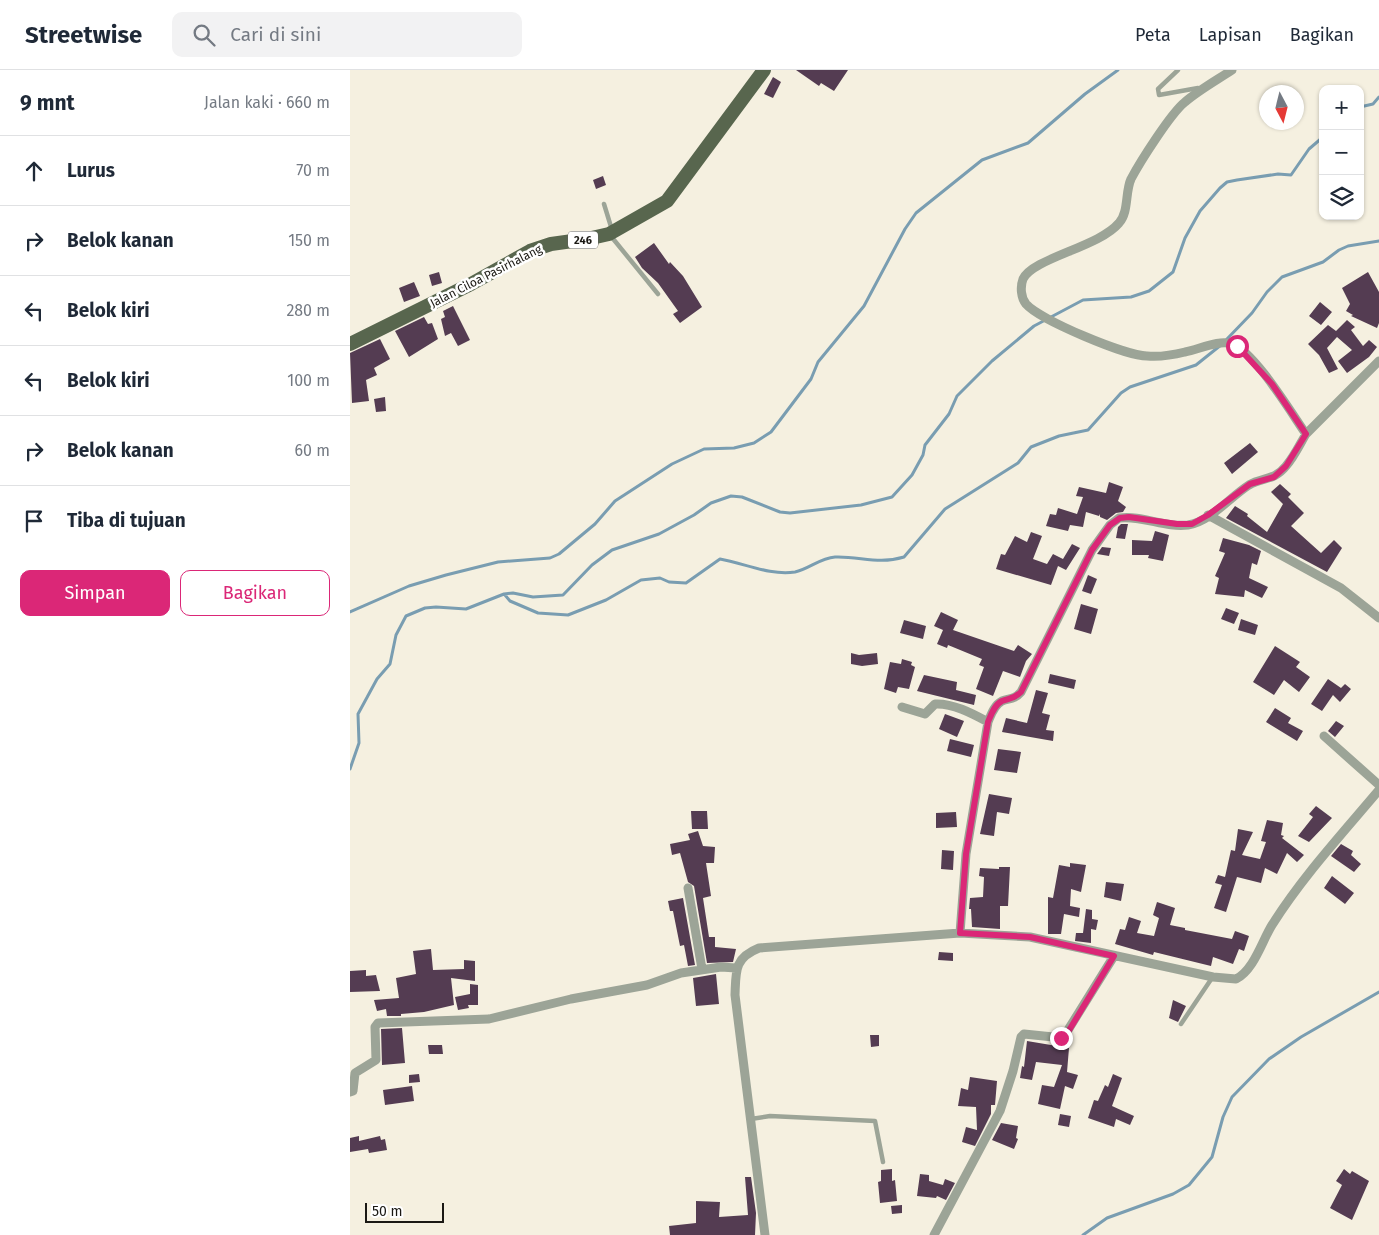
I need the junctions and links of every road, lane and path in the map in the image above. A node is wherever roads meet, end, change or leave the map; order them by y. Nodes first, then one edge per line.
1 (764, 70) edge
2 (1178, 70) edge
3 (1232, 70) edge
4 (1207, 87) junction
5 (604, 204) dead end
6 (611, 233) junction
7 (658, 294) dead end
8 (350, 344) edge
9 (1379, 361) edge
10 (1306, 434) junction
11 (1208, 515) junction
12 (1379, 618) edge
13 (902, 707) dead end
14 (988, 722) junction
15 (1324, 736) dead end
16 (1379, 786) edge
17 (1379, 790) edge
18 (688, 888) dead end
19 (960, 933) junction
20 (1114, 956) junction
21 (736, 968) junction
22 (702, 969) junction
23 (1213, 977) junction
24 (1181, 1024) dead end
25 (350, 1092) edge
26 (751, 1119) junction
27 (883, 1162) dead end
28 (765, 1235) edge
29 (934, 1235) edge

1 - 6 main road, Jalan Ciloa Pasirhalang / 246
2 - 4 lane
3 - 4 street
4 - 10 street
5 - 6 lane
6 - 7 lane
6 - 8 main road, Jalan Ciloa Pasirhalang / 246
9 - 10 street
10 - 11 street
11 - 12 street
11 - 14 street
13 - 14 street
14 - 19 street
15 - 16 street
17 - 23 street
18 - 22 street
19 - 20 street
19 - 21 street
20 - 23 street
20 - 29 street
21 - 22 street
21 - 26 street
22 - 25 street
23 - 24 lane
26 - 27 lane
26 - 28 street

